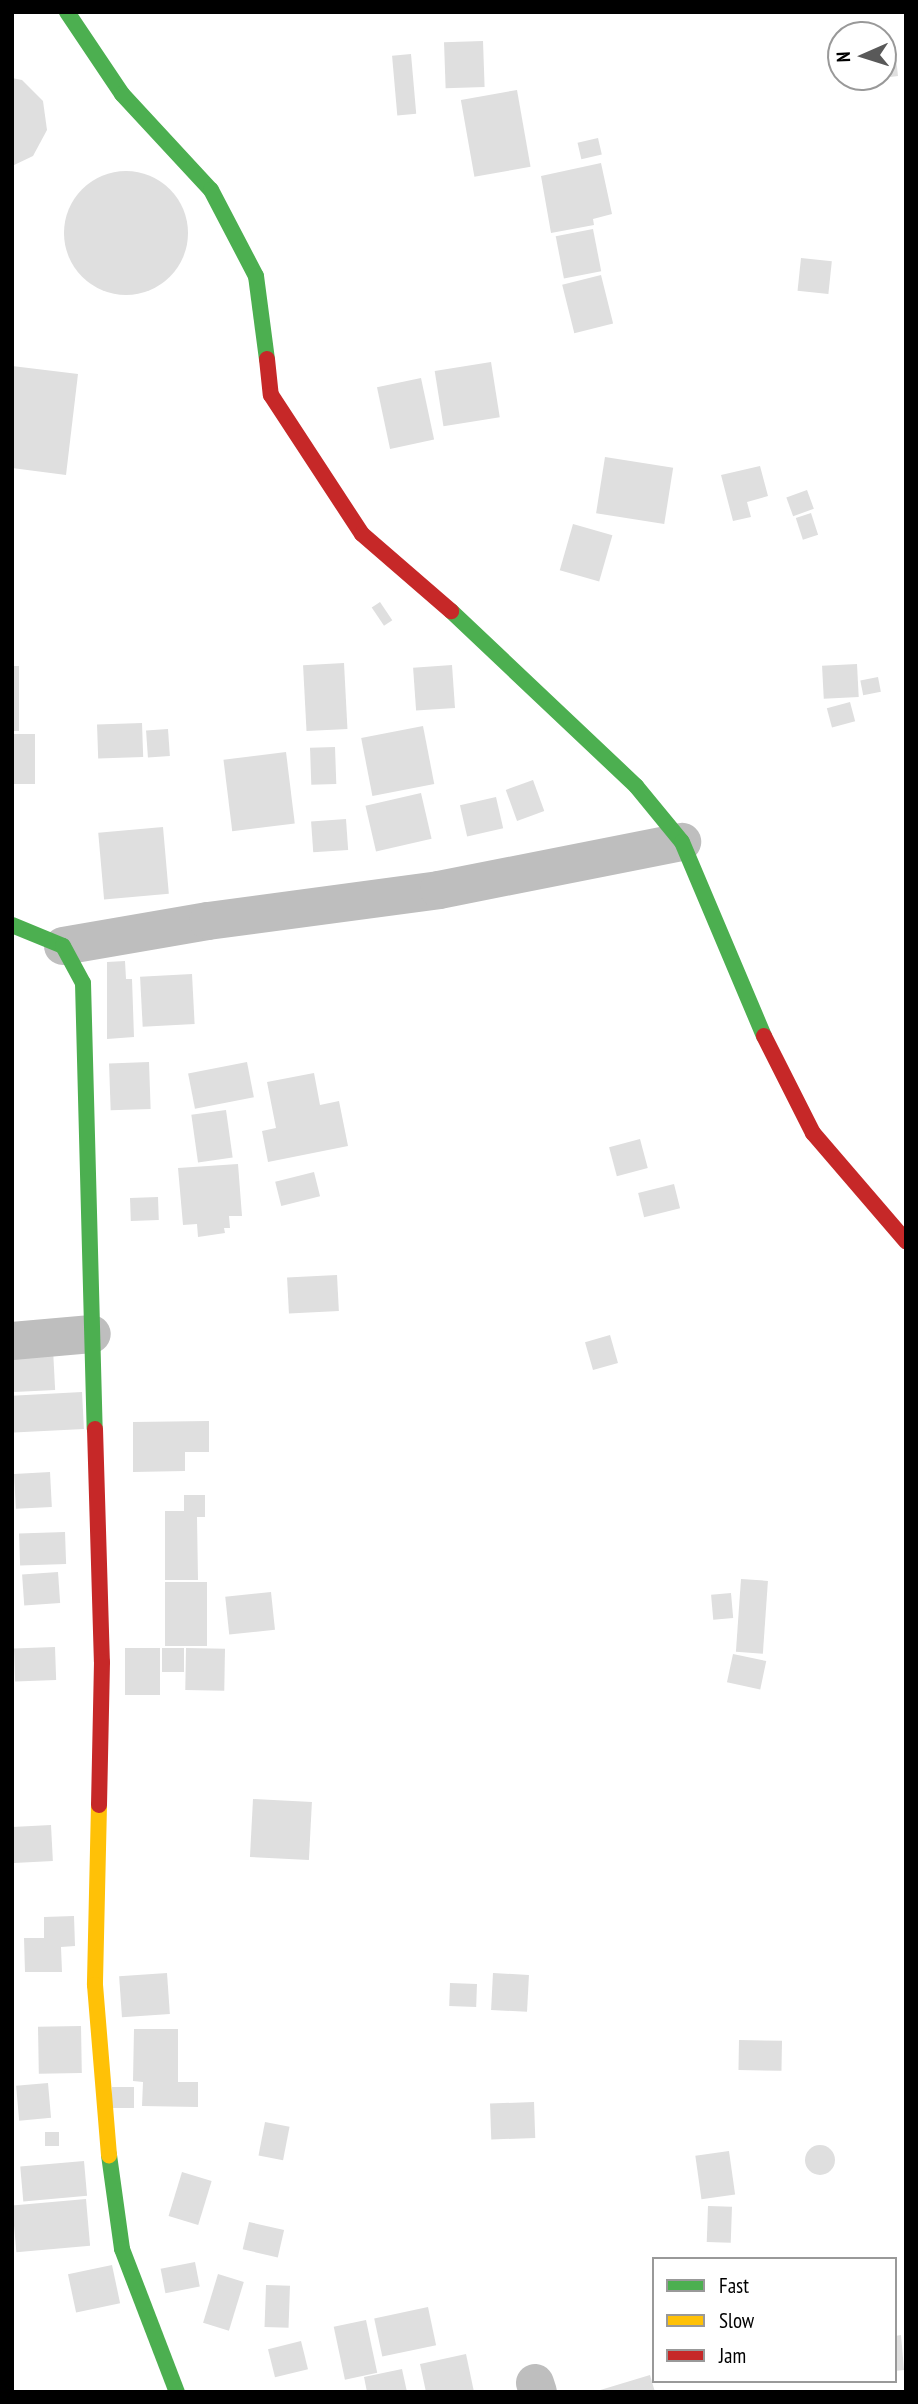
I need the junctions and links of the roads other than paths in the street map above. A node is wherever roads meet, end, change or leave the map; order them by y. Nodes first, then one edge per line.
1 (67, 12) edge
2 (682, 842) junction
3 (12, 925) edge
4 (63, 946) junction
5 (906, 1241) edge
6 (92, 1334) junction
7 (12, 1341) edge
8 (177, 2392) edge

1 - 2 street
2 - 4 street
2 - 5 street
3 - 4 street
4 - 6 street
6 - 7 street
6 - 8 street

